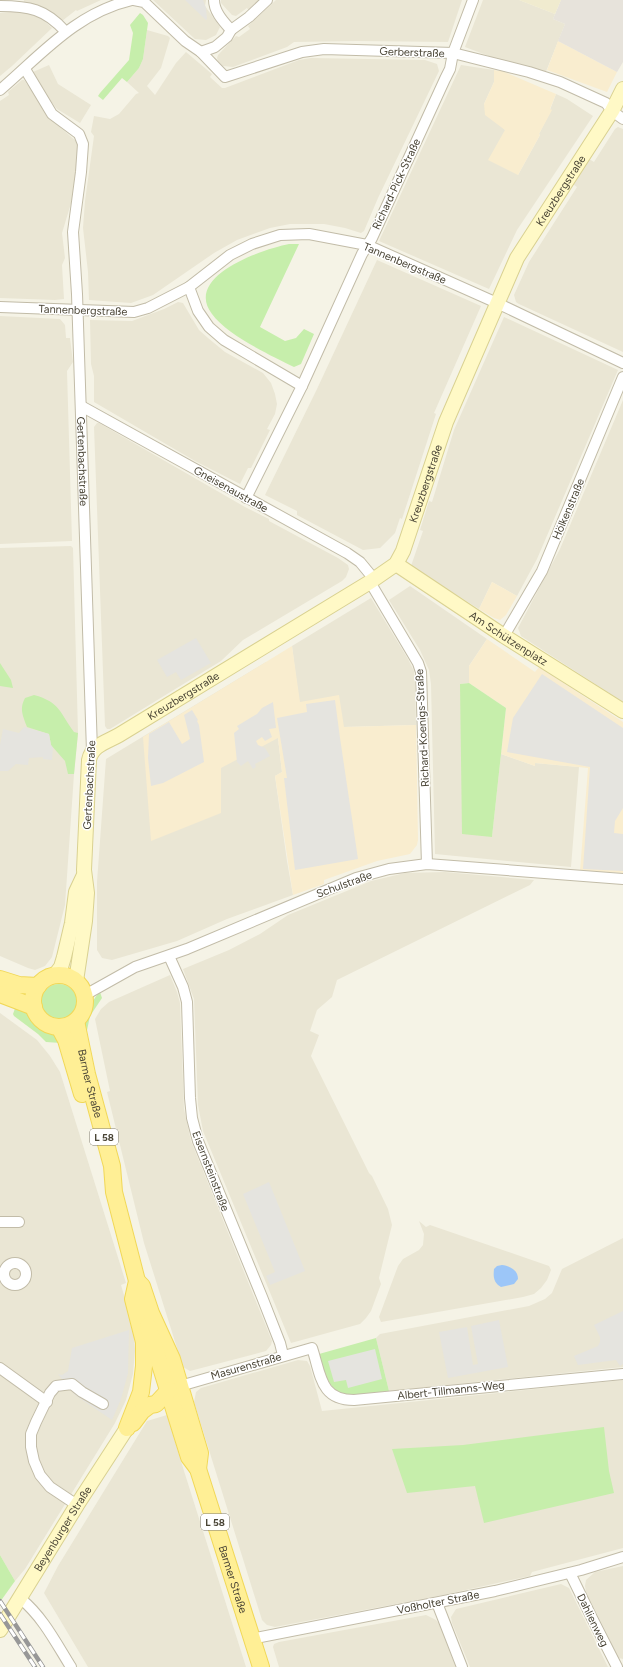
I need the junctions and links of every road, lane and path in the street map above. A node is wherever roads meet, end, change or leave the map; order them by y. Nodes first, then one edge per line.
1 (133, 0) edge
2 (214, 0) edge
3 (267, 0) edge
4 (473, 0) edge
5 (20, 3) edge
6 (0, 6) edge
7 (231, 30) junction
8 (65, 32) junction
9 (201, 52) junction
10 (452, 53) junction
11 (25, 69) junction
12 (623, 89) edge
13 (0, 90) edge
14 (612, 111) junction
15 (623, 119) edge
16 (367, 245) junction
17 (189, 287) junction
18 (497, 303) junction
19 (0, 307) edge
20 (77, 310) junction
21 (623, 363) edge
22 (623, 377) edge
23 (302, 386) junction
24 (81, 406) junction
25 (246, 498) junction
26 (396, 564) junction
27 (372, 581) junction
28 (504, 636) junction
29 (623, 711) edge
30 (92, 751) junction
31 (427, 864) junction
32 (84, 876) junction
33 (623, 879) edge
34 (169, 956) junction
35 (55, 975) junction
36 (0, 979) edge
37 (76, 981) junction
38 (38, 986) junction
39 (0, 994) edge
40 (85, 995) junction
41 (34, 1007) junction
42 (76, 1021) junction
43 (59, 1027) junction
44 (114, 1192) junction
45 (0, 1222) edge
46 (19, 1222) dead end
47 (136, 1284) junction
48 (312, 1348) joint
49 (283, 1355) junction
50 (0, 1368) edge
51 (623, 1374) edge
52 (175, 1388) junction
53 (46, 1402) junction
54 (103, 1404) dead end
55 (137, 1404) junction
56 (128, 1428) junction
57 (77, 1505) junction
58 (623, 1557) edge
59 (570, 1573) junction
60 (21, 1598) junction
61 (437, 1603) junction
62 (0, 1630) edge
63 (251, 1639) junction
64 (71, 1667) edge
65 (261, 1667) edge
66 (462, 1667) edge
67 (617, 1667) edge

1 - 8 street
1 - 9 street
2 - 7 street
3 - 7 street
4 - 10 street, Richard-Pick-Straße
5 - 6 street
5 - 8 street
7 - 9 street
8 - 11 street
9 - 10 street, Gerberstraße
10 - 14 street, Gerberstraße
10 - 16 street, Richard-Pick-Straße
11 - 13 street
11 - 20 street, Gertenbachstraße
12 - 14 main road, Kreuzbergstraße
14 - 15 street, Gerberstraße
14 - 18 main road, Kreuzbergstraße
16 - 17 street, Tannenbergstraße
16 - 18 street, Tannenbergstraße
16 - 23 street, Richard-Pick-Straße
17 - 20 street, Tannenbergstraße
17 - 23 street
18 - 21 street, Tannenbergstraße
18 - 26 main road, Kreuzbergstraße
19 - 20 street, Tannenbergstraße
20 - 24 street, Gertenbachstraße
22 - 28 street, Hölkenstraße
23 - 25 street, Richard-Pick-Straße
24 - 25 street, Gneisenaustraße
24 - 30 street, Gertenbachstraße
25 - 27 street, Gneisenaustraße
26 - 27 main road, Kreuzbergstraße
26 - 28 main road, Am Schützenplatz
27 - 30 main road, Kreuzbergstraße
27 - 31 street, Richard-Koenigs-Straße
28 - 29 main road, Am Schützenplatz
30 - 32 main road, Gertenbachstraße
31 - 33 street, Schulstraße
31 - 34 street, Schulstraße
32 - 35 main road, Gertenbachstraße
32 - 37 main road, Gertenbachstraße
34 - 40 street, Schulstraße
34 - 49 street, Eisernsteinstraße
35 - 37 main road
35 - 38 main road
36 - 38 main road
37 - 40 main road
38 - 41 main road
39 - 41 main road
40 - 42 main road
41 - 43 main road
42 - 43 main road
42 - 44 main road, Barmer Straße / L 58
43 - 44 main road, Barmer Straße / L 58
44 - 47 main road, Barmer Straße / L 58
45 - 46 street
47 - 52 main road, Barmer Straße / L 58
47 - 55 main road
48 - 49 street, Masurenstraße
48 - 51 street, Albert-Tillmanns-Weg
49 - 52 street, Masurenstraße
50 - 53 street
52 - 55 main road
52 - 56 main road
52 - 63 main road, Barmer Straße / L 58
53 - 54 street
53 - 57 street
55 - 56 main road
56 - 57 main road, Beyenburger Straße
57 - 60 main road, Beyenburger Straße
58 - 59 street, Voßholter Straße
59 - 61 street, Voßholter Straße
59 - 67 street, Dahlienweg
60 - 62 main road, Beyenburger Straße
60 - 64 street
61 - 63 street, Voßholter Straße
61 - 66 street
63 - 65 main road, Barmer Straße / L 58

